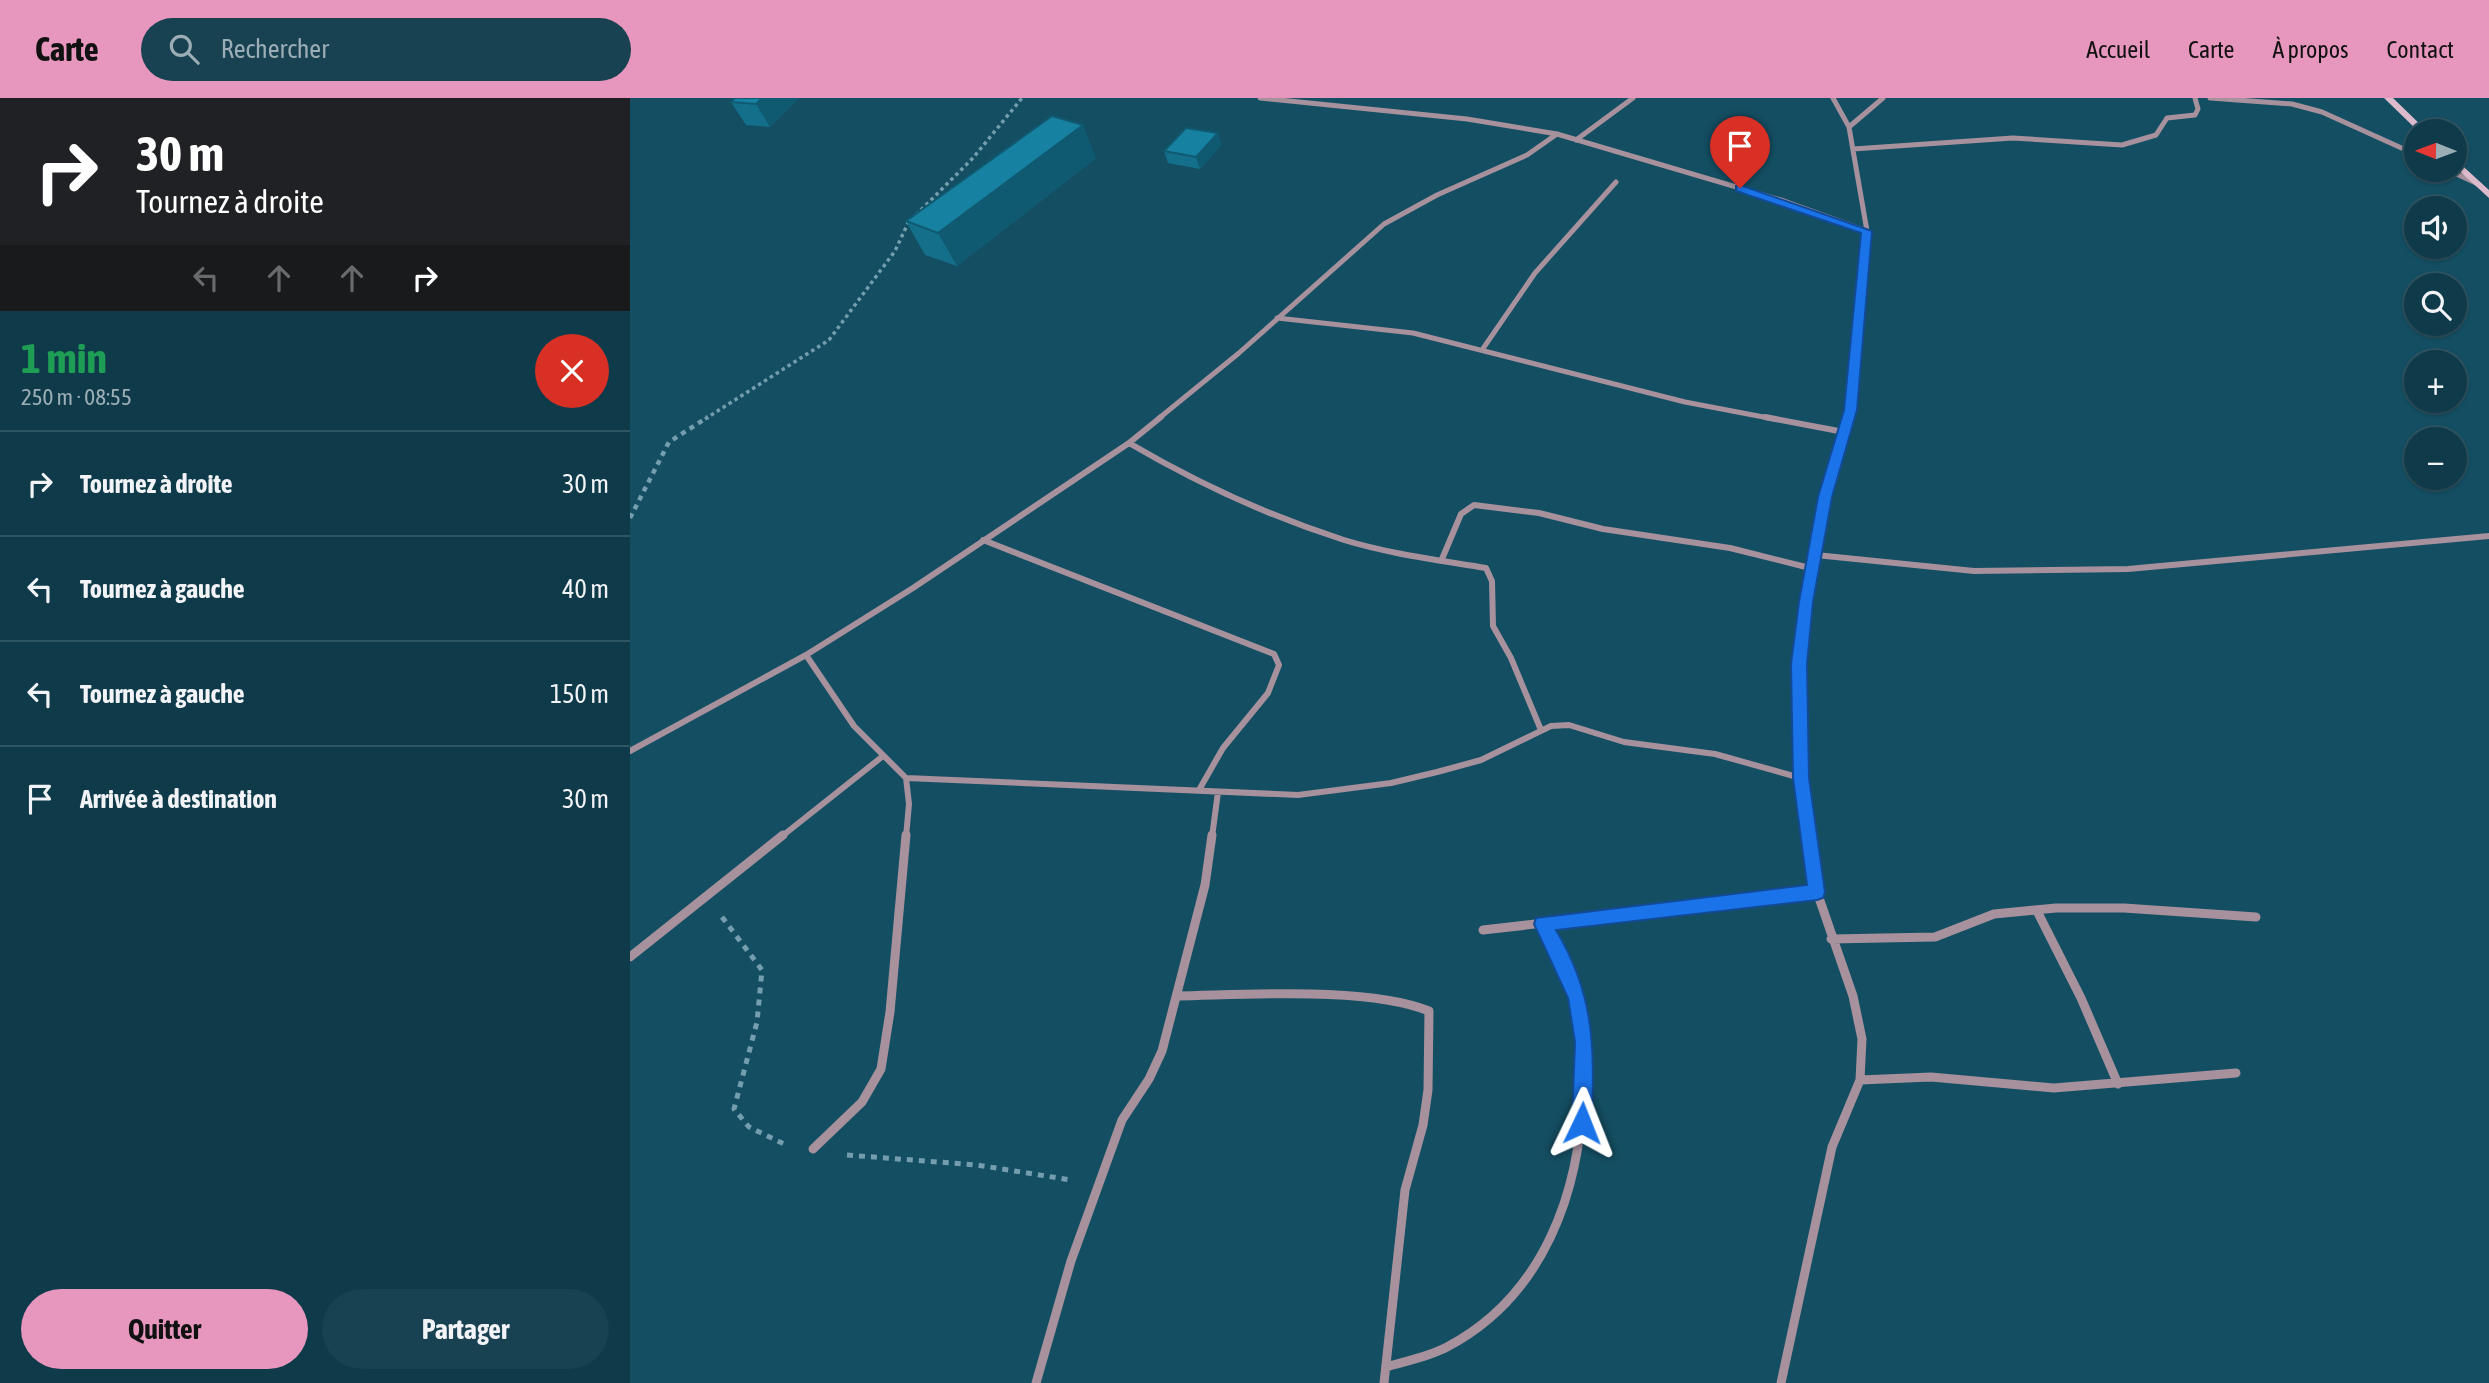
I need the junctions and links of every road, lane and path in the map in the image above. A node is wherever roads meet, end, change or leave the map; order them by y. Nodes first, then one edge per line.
1 (1021, 98) edge
2 (1260, 98) edge
3 (1633, 98) edge
4 (1833, 98) edge
5 (1883, 98) edge
6 (2194, 98) edge
7 (2210, 98) edge
8 (2388, 98) edge
9 (1303, 100) edge
10 (2410, 119) edge
11 (1849, 127) junction
12 (1557, 134) junction
13 (1576, 140) junction
14 (1853, 149) junction
15 (2404, 149) edge
16 (2468, 175) edge
17 (2468, 179) edge
18 (1616, 182) dead end
19 (2476, 183) junction
20 (2489, 195) edge
21 (1867, 231) junction
22 (1277, 318) junction
23 (1482, 350) junction
24 (1844, 432) junction
25 (1129, 443) junction
26 (640, 499) junction
27 (630, 500) edge
28 (630, 517) edge
29 (2489, 536) edge
30 (983, 540) junction
31 (1816, 555) junction
32 (1442, 559) junction
33 (1814, 569) junction
34 (806, 655) junction
35 (1541, 730) junction
36 (630, 751) edge
37 (883, 756) junction
38 (906, 778) junction
39 (1801, 778) junction
40 (1199, 790) junction
41 (1218, 792) junction
42 (1817, 892) junction
43 (2036, 911) junction
44 (2256, 917) dead end
45 (1543, 924) junction
46 (1483, 930) dead end
47 (1831, 939) junction
48 (630, 957) edge
49 (1177, 996) junction
50 (2236, 1073) dead end
51 (1860, 1080) junction
52 (2118, 1084) junction
53 (813, 1149) dead end
54 (1386, 1367) junction
55 (1036, 1383) edge
56 (1384, 1383) edge
57 (1781, 1383) edge

1 - 26 path
2 - 9 street
3 - 13 street
4 - 11 street
5 - 11 street
6 - 14 street
7 - 15 street
8 - 10 street
9 - 12 street
11 - 14 street
12 - 13 street
12 - 22 street
13 - 21 street
14 - 21 street
16 - 19 street
17 - 19 street
18 - 23 street
19 - 20 street
21 - 24 street
22 - 23 street
22 - 25 street
23 - 24 street
24 - 31 street
25 - 30 street
25 - 32 street
26 - 27 path
26 - 28 path
29 - 31 street
30 - 34 street
30 - 40 street
31 - 33 street
32 - 33 street
32 - 35 street
33 - 39 street
34 - 36 street
34 - 37 street
35 - 39 street
35 - 41 street
37 - 38 street
37 - 48 street
38 - 40 street
38 - 53 street
39 - 42 street
40 - 41 street
41 - 49 street
42 - 45 street
42 - 47 street
43 - 44 street
43 - 47 street
43 - 52 street
45 - 46 street
45 - 54 street
47 - 51 street
49 - 54 street
49 - 55 street
50 - 52 street
51 - 52 street
51 - 57 street
54 - 56 street

